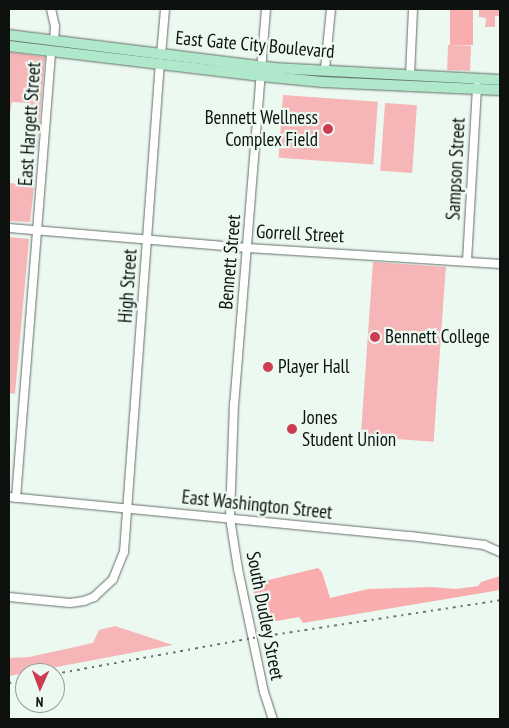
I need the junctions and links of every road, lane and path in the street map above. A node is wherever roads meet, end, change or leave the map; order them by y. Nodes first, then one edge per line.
1 (53, 9) edge
2 (165, 9) edge
3 (266, 9) edge
4 (331, 9) edge
5 (412, 9) edge
6 (9, 35) edge
7 (9, 46) edge
8 (53, 46) junction
9 (160, 60) junction
10 (325, 69) junction
11 (261, 71) junction
12 (410, 75) junction
13 (500, 80) edge
14 (477, 84) junction
15 (500, 90) edge
16 (9, 228) edge
17 (39, 231) junction
18 (148, 239) junction
19 (248, 248) junction
20 (467, 261) junction
21 (500, 264) edge
22 (12, 498) edge
23 (127, 509) junction
24 (230, 518) junction
25 (499, 549) edge
26 (9, 597) edge
27 (273, 719) edge

1 - 8 street, East Hargett Street
2 - 9 street, High Street
3 - 11 street, Bennett Street
4 - 10 street
5 - 12 street
6 - 8 main road, East Gate City Boulevard
7 - 8 main road, East Gate City Boulevard
8 - 9 main road, East Gate City Boulevard
8 - 17 street, East Hargett Street
9 - 11 main road, East Gate City Boulevard
9 - 18 street, High Street
10 - 11 main road, East Gate City Boulevard
10 - 12 main road, East Gate City Boulevard
11 - 14 main road, East Gate City Boulevard
11 - 19 street, Bennett Street
12 - 14 main road, East Gate City Boulevard
13 - 14 main road, East Gate City Boulevard
14 - 15 main road, East Gate City Boulevard
14 - 20 street, Sampson Street
16 - 17 street, Gorrell Street
17 - 18 street, Gorrell Street
17 - 22 street, East Hargett Street
18 - 19 street, Gorrell Street
18 - 23 street, High Street
19 - 20 street, Gorrell Street
19 - 24 street, Bennett Street
20 - 21 street, Gorrell Street
22 - 23 street, East Washington Street
23 - 24 street, East Washington Street
23 - 26 street, High Street
24 - 25 street, East Washington Street
24 - 27 street, South Dudley Street

